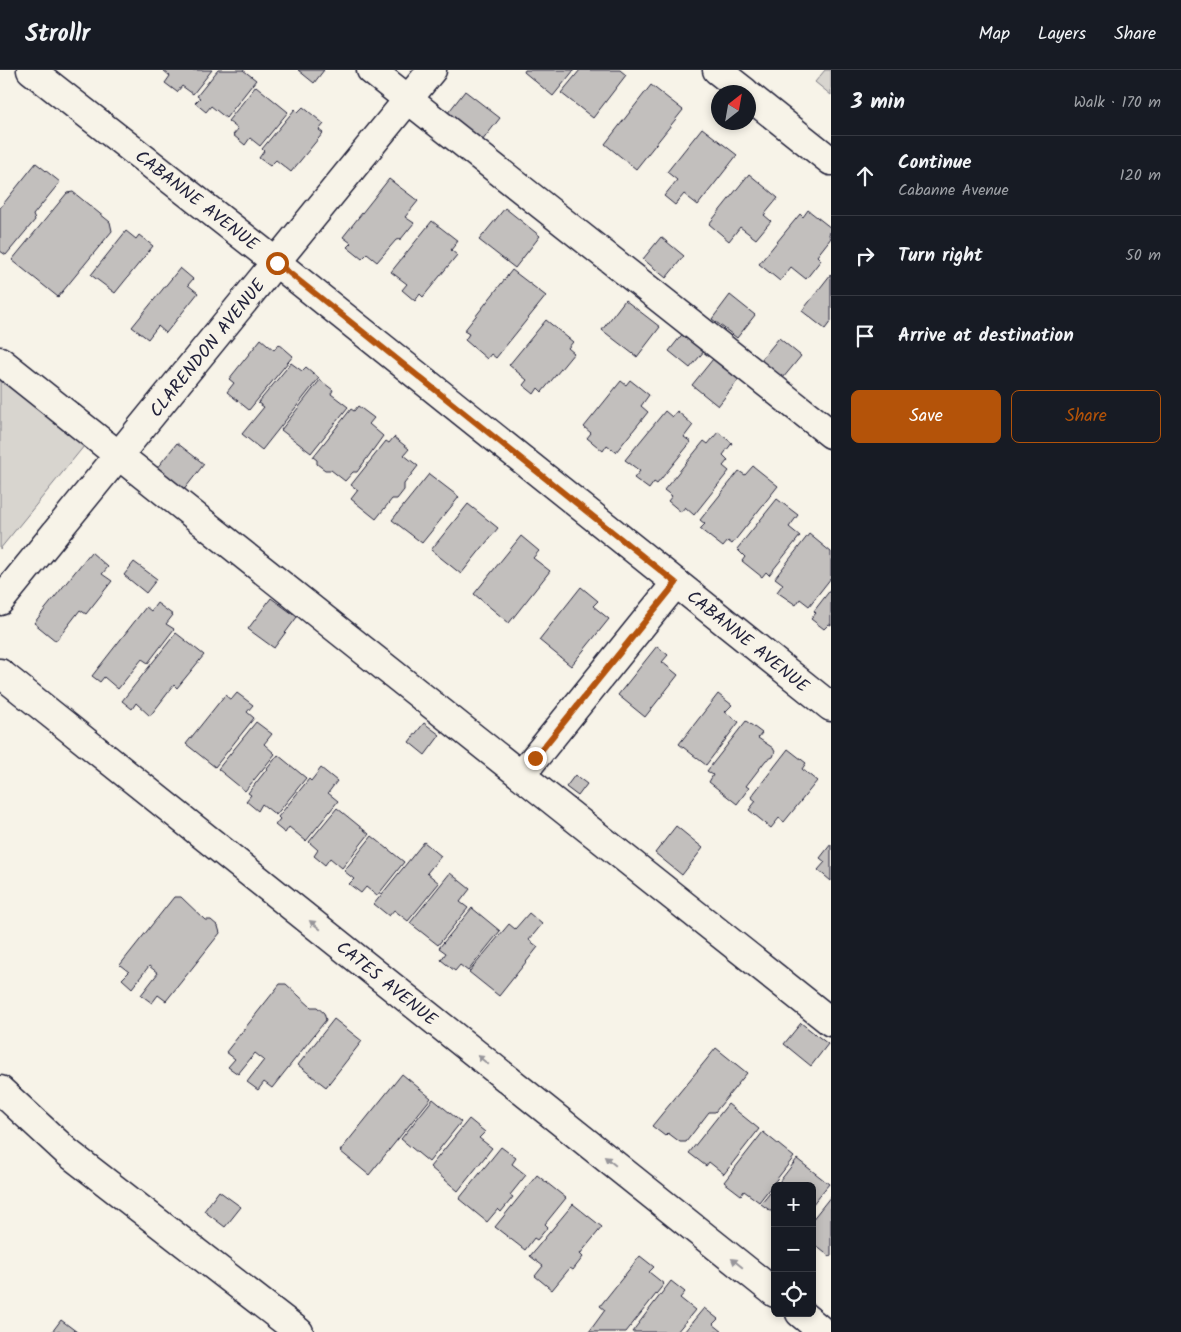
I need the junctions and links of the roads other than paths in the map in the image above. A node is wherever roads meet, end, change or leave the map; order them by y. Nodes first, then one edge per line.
1 (31, 70) edge
2 (371, 70) edge
3 (432, 70) edge
4 (717, 70) edge
5 (736, 85) edge
6 (409, 100) junction
7 (756, 101) edge
8 (831, 161) edge
9 (277, 263) junction
10 (0, 361) edge
11 (831, 434) edge
12 (120, 456) junction
13 (676, 583) junction
14 (0, 601) edge
15 (0, 673) edge
16 (831, 707) edge
17 (521, 775) junction
18 (831, 1022) edge
19 (0, 1090) edge
20 (771, 1290) edge
21 (805, 1317) edge
22 (299, 1332) edge
23 (823, 1332) edge

1 - 9 street, CABANNE AVENUE
2 - 6 street
3 - 6 street, CLARENDON AVENUE
4 - 5 street
6 - 9 street, CLARENDON AVENUE
6 - 11 street
7 - 8 street
9 - 12 street, CLARENDON AVENUE
9 - 13 street, CABANNE AVENUE
10 - 12 street
12 - 14 street, CLARENDON AVENUE
12 - 17 street
13 - 16 street, CABANNE AVENUE
13 - 17 street
20 -> 15 street, CATES AVENUE
17 - 18 street
19 - 22 street
21 - 23 street

